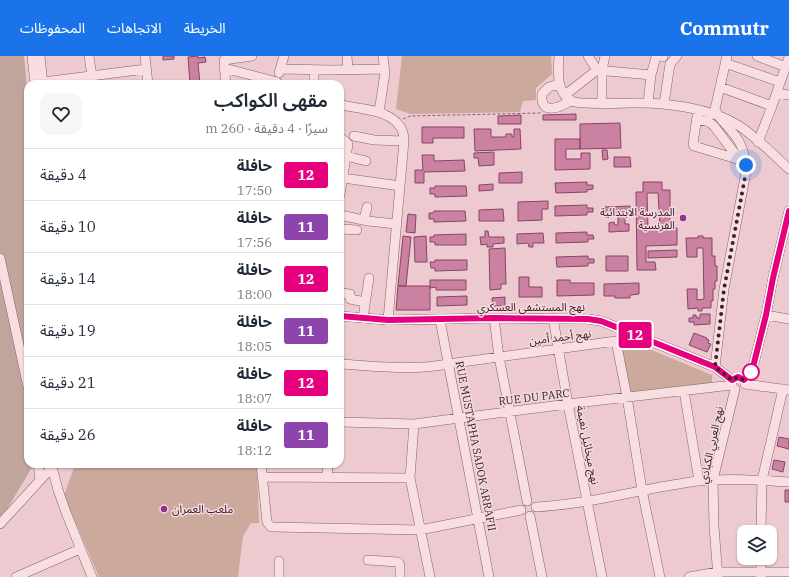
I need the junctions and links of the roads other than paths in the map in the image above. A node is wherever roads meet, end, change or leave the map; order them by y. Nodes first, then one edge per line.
1 (32, 56) edge
2 (40, 56) edge
3 (89, 56) edge
4 (145, 56) edge
5 (252, 56) edge
6 (284, 56) edge
7 (347, 56) edge
8 (384, 56) edge
9 (588, 56) edge
10 (605, 56) edge
11 (659, 56) edge
12 (677, 56) edge
13 (758, 56) edge
14 (561, 57) edge
15 (789, 57) edge
16 (726, 60) edge
17 (224, 61) edge
18 (670, 64) junction
19 (786, 67) junction
20 (146, 69) junction
21 (281, 69) junction
22 (385, 69) junction
23 (314, 70) junction
24 (348, 70) junction
25 (600, 70) junction
26 (651, 76) junction
27 (40, 80) edge
28 (41, 80) edge
29 (92, 80) edge
30 (147, 80) edge
31 (226, 80) edge
32 (270, 80) edge
33 (278, 80) edge
34 (314, 80) edge
35 (780, 82) junction
36 (559, 84) junction
37 (720, 87) junction
38 (777, 93) junction
39 (789, 95) edge
40 (568, 98) junction
41 (648, 103) junction
42 (602, 104) junction
43 (664, 104) junction
44 (344, 106) edge
45 (772, 106) junction
46 (379, 112) junction
47 (697, 114) junction
48 (718, 115) junction
49 (354, 136) dead end
50 (344, 140) edge
51 (404, 141) junction
52 (758, 142) junction
53 (344, 157) edge
54 (366, 161) dead end
55 (789, 168) edge
56 (344, 178) edge
57 (400, 186) junction
58 (367, 207) dead end
59 (789, 211) edge
60 (344, 216) edge
61 (364, 220) junction
62 (396, 224) junction
63 (344, 229) edge
64 (357, 230) dead end
65 (0, 258) edge
66 (369, 278) dead end
67 (344, 293) edge
68 (365, 302) junction
69 (766, 315) junction
70 (344, 316) edge
71 (363, 318) junction
72 (494, 318) junction
73 (553, 318) junction
74 (789, 319) edge
75 (388, 320) junction
76 (440, 320) junction
77 (559, 349) junction
78 (499, 357) junction
79 (344, 364) edge
80 (448, 364) junction
81 (715, 367) junction
82 (24, 369) edge
83 (744, 382) junction
84 (733, 385) junction
85 (786, 390) edge
86 (684, 391) junction
87 (627, 397) junction
88 (568, 404) junction
89 (510, 412) junction
90 (459, 418) junction
91 (344, 422) edge
92 (414, 424) junction
93 (38, 468) edge
94 (50, 468) edge
95 (54, 468) edge
96 (261, 468) edge
97 (328, 468) edge
98 (262, 477) junction
99 (327, 478) junction
100 (410, 478) junction
101 (40, 480) junction
102 (713, 480) junction
103 (762, 480) junction
104 (699, 481) junction
105 (789, 482) edge
106 (642, 490) junction
107 (586, 500) junction
108 (527, 501) junction
109 (536, 507) junction
110 (522, 510) junction
111 (530, 516) junction
112 (477, 518) junction
113 (0, 524) edge
114 (762, 525) edge
115 (420, 530) junction
116 (80, 549) junction
117 (368, 560) dead end
118 (279, 561) dead end
119 (789, 572) edge
120 (718, 575) edge
121 (761, 575) edge
122 (16, 577) edge
123 (92, 577) edge
124 (279, 577) edge
125 (400, 577) edge
126 (430, 577) edge
127 (489, 577) edge
128 (542, 577) edge
129 (602, 577) edge
130 (660, 577) edge
131 (689, 577) edge

1 - 27 street
2 - 28 street
3 - 29 street
4 - 20 street
5 - 17 street
6 - 21 street
7 - 24 street
8 - 22 street
9 - 25 street
10 - 25 street
11 - 18 street
11 - 26 street
12 - 18 street
13 - 19 street
14 - 36 street
15 - 19 street
16 - 35 street
16 - 37 street
17 - 31 street
17 - 32 street
18 - 43 street
19 - 35 street
20 - 29 street
20 - 30 street
21 - 23 street
21 - 33 street
22 - 24 street
22 - 46 street
23 - 24 street
23 - 34 street
25 - 26 street
25 - 40 street
25 - 42 street
26 - 41 street
35 - 38 street
36 - 40 street
36 - 40 street
37 - 45 street
37 - 48 street
38 - 39 street
38 - 45 street
40 - 42 street
41 - 42 street
41 - 43 street
43 - 47 street
44 - 46 street
45 - 52 street
46 - 51 street
47 - 47 street
47 - 48 street
48 - 52 street
48 - 81 street
49 - 51 street
50 - 53 street
51 - 57 street
52 - 55 street
53 - 54 street
56 - 57 street
57 - 62 street
58 - 61 street
59 - 69 street
60 - 61 street
61 - 62 street
62 - 75 street
63 - 64 street
65 - 82 street
66 - 68 street
67 - 68 street
68 - 71 street
69 - 74 street
69 - 83 street
70 - 71 street, نهج المستشفى العسكري
71 - 75 street, نهج المستشفى العسكري
72 - 73 street, نهج المستشفى العسكري
72 - 76 street, نهج المستشفى العسكري
72 - 78 street
73 - 77 street, نهج ميخائيل نعيمة
73 - 81 street, نهج المستشفى العسكري
75 - 76 street, نهج المستشفى العسكري
76 - 80 street, RUE MUSTAPHA SADOK ARRAFII
77 - 78 street, نهج أحمد أمين
77 - 87 street, نهج أحمد أمين
77 - 88 street, نهج ميخائيل نعيمة
78 - 80 street, نهج أحمد أمين
78 - 89 street
79 - 80 street, نهج أحمد أمين
80 - 90 street, RUE MUSTAPHA SADOK ARRAFII
81 - 84 street, نهج المستشفى العسكري
83 - 84 street
83 - 85 street
84 - 86 street, RUE DU PARC
84 - 102 street, نهج العربي الكبادي
85 - 103 street
86 - 87 street, RUE DU PARC
86 - 104 street
87 - 88 street, RUE DU PARC
87 - 106 street, نهج أحمد أمين
88 - 89 street, RUE DU PARC
88 - 107 street, نهج ميخائيل نعيمة
89 - 90 street, RUE DU PARC
89 - 108 street
90 - 92 street, RUE DU PARC
90 - 112 street, RUE MUSTAPHA SADOK ARRAFII
91 - 92 street, RUE DU PARC
92 - 100 street
93 - 101 street
94 - 101 street
95 - 116 street
96 - 98 street
97 - 99 street
98 - 99 street
98 - 115 street
99 - 100 street
100 - 115 street
101 - 113 street
102 - 103 street
102 - 104 street
102 - 120 street, نهج العربي الكبادي
103 - 105 street
103 - 114 street
104 - 106 street
106 - 107 street
106 - 130 street, نهج أحمد أمين
107 - 109 street
107 - 129 street, نهج ميخائيل نعيمة
108 - 109 street
108 - 110 street
109 - 111 street
110 - 111 street
110 - 112 street
111 - 128 street
112 - 115 street
112 - 127 street, RUE MUSTAPHA SADOK ARRAFII
115 - 126 street
116 - 122 street
116 - 123 street
117 - 125 street
118 - 124 street
119 - 121 street
120 - 121 street
120 - 131 street

